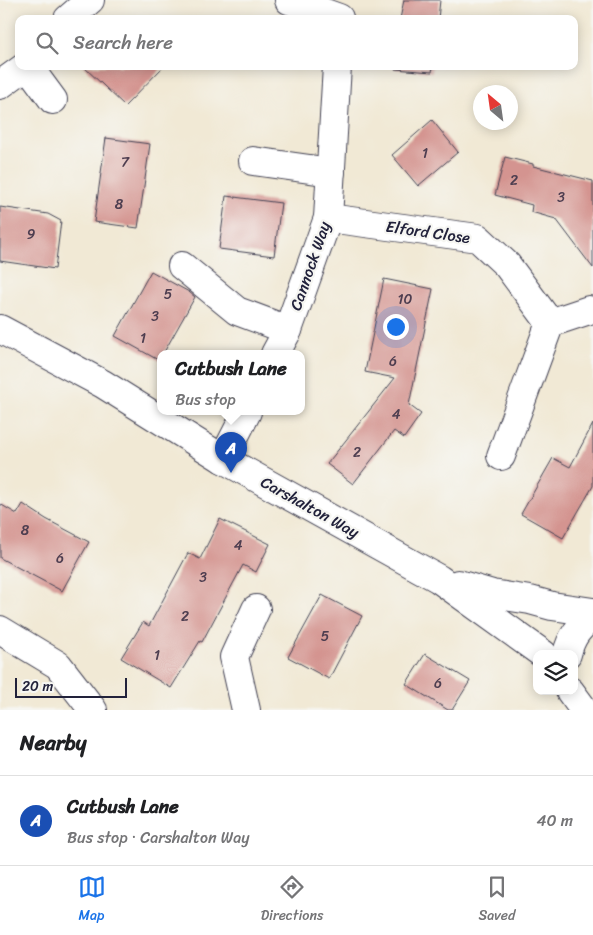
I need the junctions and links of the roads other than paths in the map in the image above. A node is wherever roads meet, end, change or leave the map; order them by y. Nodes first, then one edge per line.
1 (90, 0) edge
2 (289, 0) edge
3 (342, 12) edge
4 (73, 15) edge
5 (22, 70) edge
6 (30, 70) edge
7 (337, 70) edge
8 (0, 86) edge
9 (53, 100) dead end
10 (253, 161) dead end
11 (331, 172) junction
12 (328, 218) junction
13 (182, 266) dead end
14 (589, 310) dead end
15 (550, 323) junction
16 (0, 329) edge
17 (288, 330) junction
18 (277, 350) edge
19 (245, 415) edge
20 (501, 456) dead end
21 (223, 459) junction
22 (440, 579) junction
23 (256, 609) dead end
24 (593, 612) edge
25 (593, 617) edge
26 (0, 630) edge
27 (538, 650) edge
28 (568, 650) edge
29 (93, 710) edge
30 (246, 710) edge

1 - 4 street
2 - 3 street
5 - 8 street
6 - 9 street
7 - 11 street, Cannock Way
10 - 11 street
11 - 12 street, Cannock Way
12 - 15 street, Elford Close
12 - 17 street, Cannock Way
13 - 17 street, Cannock Way
14 - 15 street
15 - 20 street
16 - 21 street, Carshalton Way
17 - 18 street, Cannock Way
19 - 21 street
21 - 22 street, Carshalton Way
22 - 24 street, Carshalton Way
22 - 27 street, Carshalton Way
23 - 30 street
25 - 28 street
26 - 29 street

